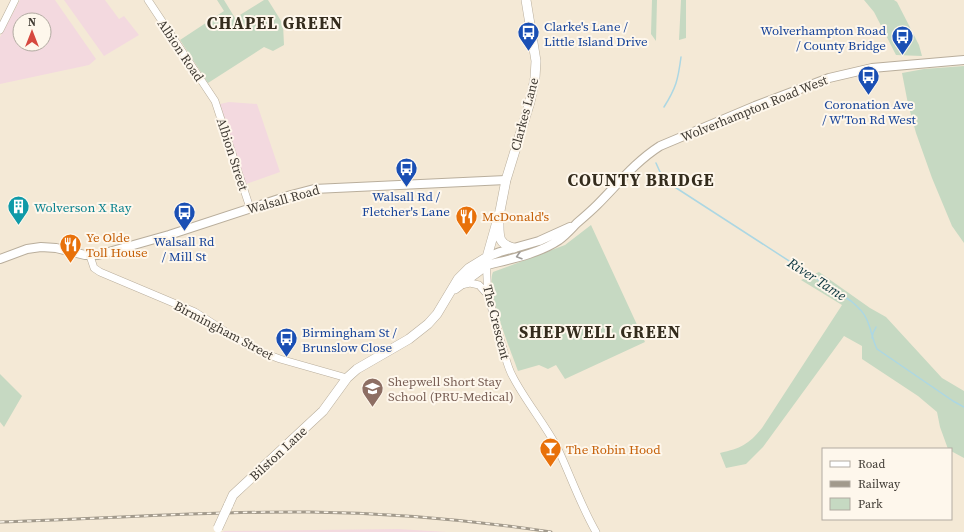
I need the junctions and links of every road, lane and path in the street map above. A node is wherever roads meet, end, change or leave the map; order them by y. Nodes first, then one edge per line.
1 (15, 0) edge
2 (148, 0) edge
3 (526, 0) edge
4 (0, 30) edge
5 (964, 60) edge
6 (215, 101) joint
7 (506, 180) junction
8 (250, 208) junction
9 (500, 211) junction
10 (576, 224) junction
11 (514, 248) junction
12 (90, 256) junction
13 (0, 258) edge
14 (487, 261) junction
15 (459, 286) junction
16 (450, 292) junction
17 (488, 295) junction
18 (347, 378) junction
19 (217, 530) edge
20 (596, 531) edge

1 - 4 street
2 - 6 street, Albion Road
3 - 7 main road, Clarkes Lane
5 - 10 main road, Wolverhampton Road West
6 - 8 street, Albion Street
7 - 8 main road, Walsall Road
7 - 9 main road, Clarkes Lane
8 - 12 main road, Walsall Road
9 - 11 main road
9 - 14 main road
10 - 11 main road, Wolverhampton Road West
10 -> 14 main road, Wolverhampton Road West
11 - 14 main road, Wolverhampton Road West
12 - 13 main road
12 - 18 street, Birmingham Street
14 - 15 main road
14 - 16 main road
14 - 17 street, The Crescent
15 - 16 main road
15 - 17 street
16 - 18 main road
17 - 20 street, The Crescent
18 - 19 main road, Bilston Lane, bridge

